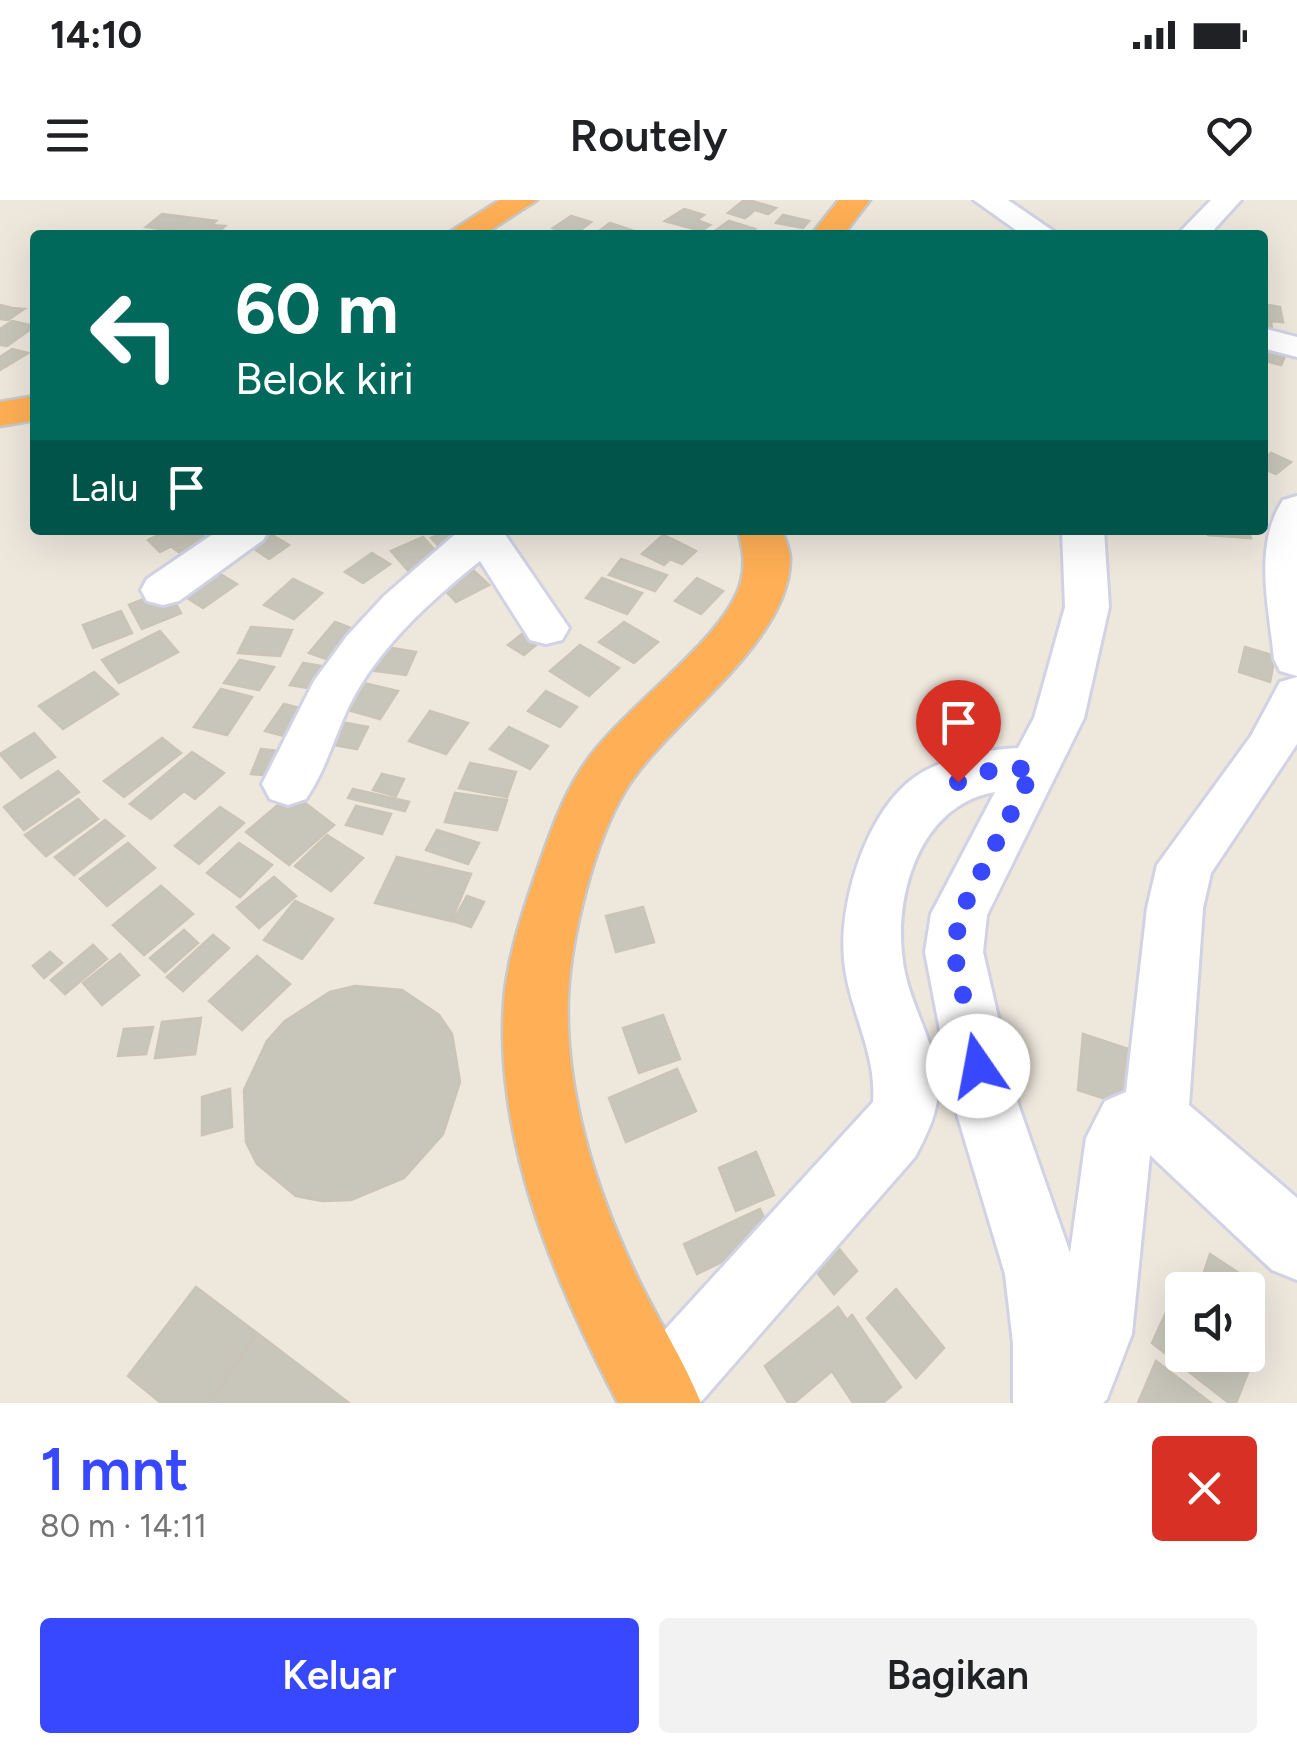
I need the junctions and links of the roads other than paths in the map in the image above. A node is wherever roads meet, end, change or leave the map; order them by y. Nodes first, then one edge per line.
1 (522, 200) edge
2 (855, 200) edge
3 (988, 200) edge
4 (1226, 200) edge
5 (471, 230) edge
6 (830, 230) edge
7 (1036, 230) edge
8 (1197, 230) edge
9 (1268, 340) edge
10 (1297, 348) edge
11 (30, 409) edge
12 (0, 414) edge
13 (1297, 509) edge
14 (241, 535) edge
15 (480, 535) edge
16 (484, 535) edge
17 (762, 535) edge
18 (1083, 535) edge
19 (162, 590) dead end
20 (546, 628) dead end
21 (1297, 659) edge
22 (1297, 694) edge
23 (1034, 768) junction
24 (288, 784) dead end
25 (1154, 1122) junction
26 (1297, 1245) edge
27 (659, 1399) edge
28 (1052, 1403) edge

1 - 5 highway
2 - 6 highway
3 - 7 street
4 - 8 street
9 - 10 street
11 - 12 highway
13 - 21 street
14 - 19 street
15 - 24 street
16 - 20 street
17 - 27 highway
18 - 23 street
22 - 25 street
23 - 27 street
23 - 28 street
25 - 26 street
25 - 28 street

